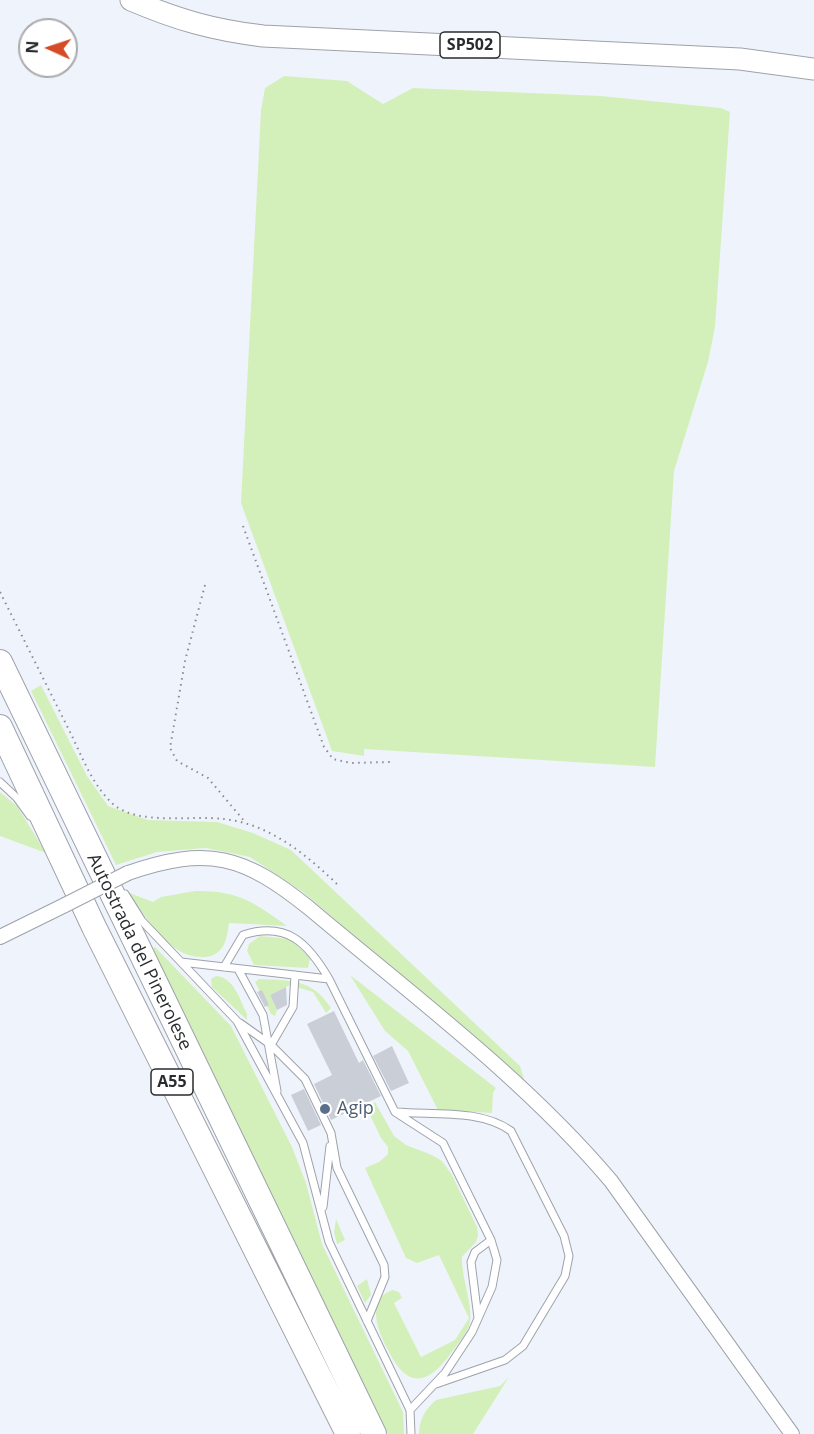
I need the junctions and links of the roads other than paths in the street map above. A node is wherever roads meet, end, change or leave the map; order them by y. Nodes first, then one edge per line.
1 (131, 0) edge
2 (814, 69) edge
3 (0, 661) edge
4 (0, 727) edge
5 (0, 782) edge
6 (94, 927) junction
7 (0, 937) edge
8 (181, 962) junction
9 (224, 968) junction
10 (238, 969) junction
11 (295, 975) junction
12 (329, 979) junction
13 (237, 1021) junction
14 (271, 1045) junction
15 (278, 1097) junction
16 (395, 1112) junction
17 (331, 1133) junction
18 (322, 1215) junction
19 (491, 1240) junction
20 (478, 1318) junction
21 (367, 1321) junction
22 (434, 1385) junction
23 (410, 1410) junction
24 (348, 1434) edge
25 (374, 1434) edge
26 (411, 1434) edge
27 (792, 1434) edge

1 - 2 main road, SP502
3 - 8 lane
3 - 25 highway, Autostrada del Pinerolese / A55
4 - 6 highway, Autostrada del Pinerolese / A55
5 - 6 lane
6 - 24 highway, Autostrada del Pinerolese / A55
7 - 27 street, bridge
8 - 9 lane
8 - 13 lane
9 - 10 lane
9 - 12 lane
10 - 11 lane
10 - 14 lane
11 - 12 lane
11 - 14 lane
12 - 16 lane
13 - 14 lane
13 - 15 lane
14 - 15 lane
14 - 17 lane
15 - 18 lane
16 - 19 lane
16 - 22 lane
17 - 18 lane
17 - 21 lane
18 - 21 lane
19 - 20 lane
19 - 20 lane
20 - 22 lane
21 - 23 lane
22 - 23 lane
23 - 26 lane

